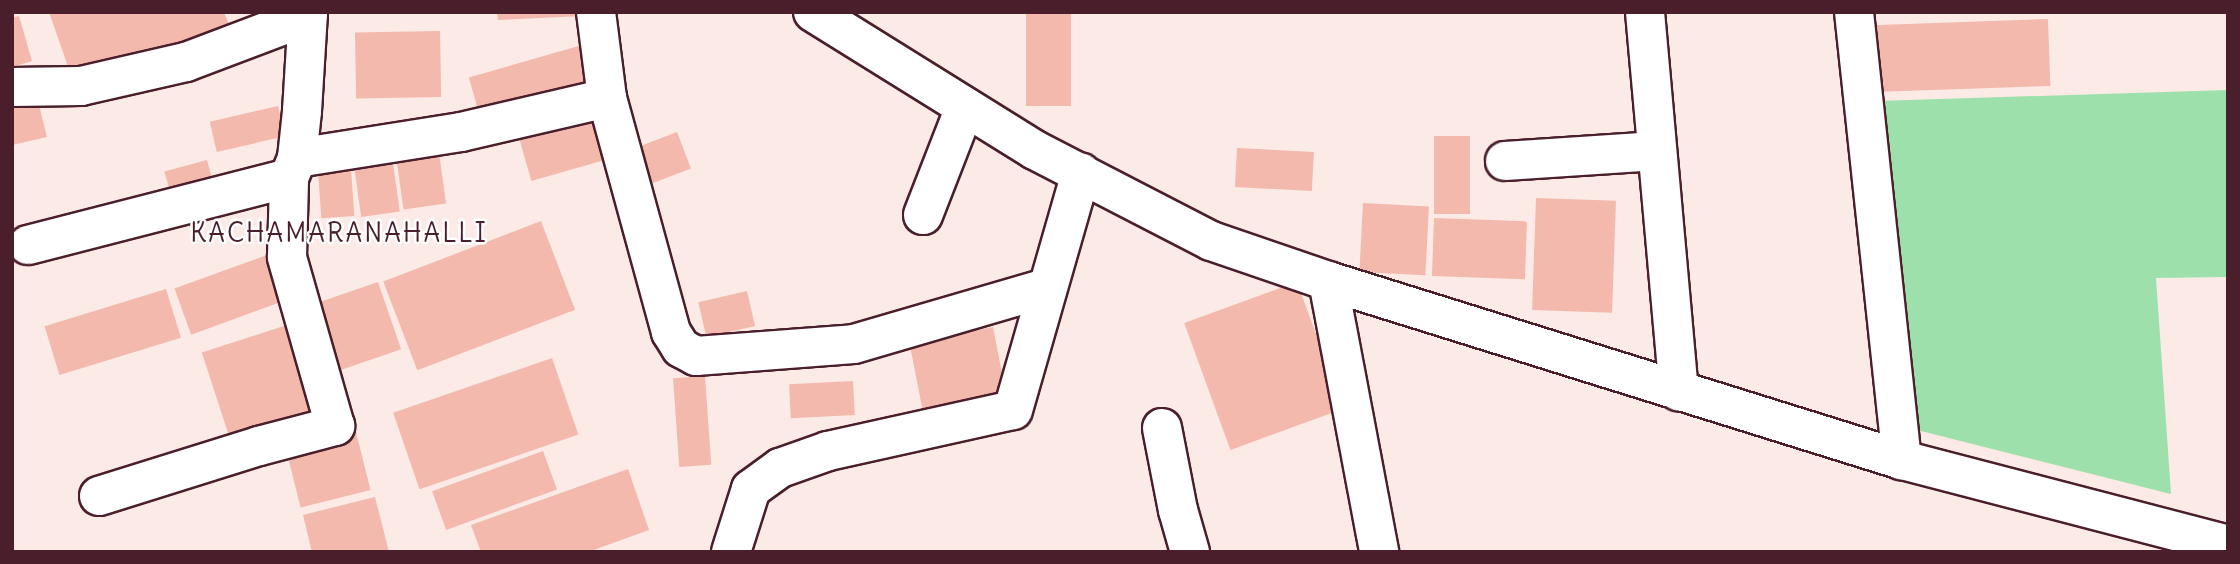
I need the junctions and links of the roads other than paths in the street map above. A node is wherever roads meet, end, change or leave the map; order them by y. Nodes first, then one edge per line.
1 (596, 12) edge
2 (813, 12) edge
3 (1645, 12) edge
4 (1854, 12) edge
5 (308, 14) edge
6 (12, 87) edge
7 (607, 97) junction
8 (965, 107) junction
9 (1657, 150) junction
10 (1505, 161) dead end
11 (293, 168) junction
12 (1081, 173) junction
13 (923, 215) dead end
14 (28, 245) dead end
15 (1328, 281) junction
16 (1046, 288) junction
17 (1679, 391) junction
18 (1162, 428) dead end
19 (1902, 460) junction
20 (99, 496) dead end
21 (2228, 545) edge
22 (731, 552) edge
23 (1190, 552) edge
24 (1379, 552) edge

1 - 7 street
2 - 8 street
3 - 9 street
4 - 19 street
5 - 6 street
5 - 11 street
7 - 11 street
7 - 16 street
8 - 12 street
8 - 13 street
9 - 10 street
9 - 17 street
11 - 14 street
11 - 20 street
12 - 15 street
12 - 16 street
15 - 17 street
15 - 24 street
16 - 22 street
17 - 19 street
18 - 23 street
19 - 21 street

